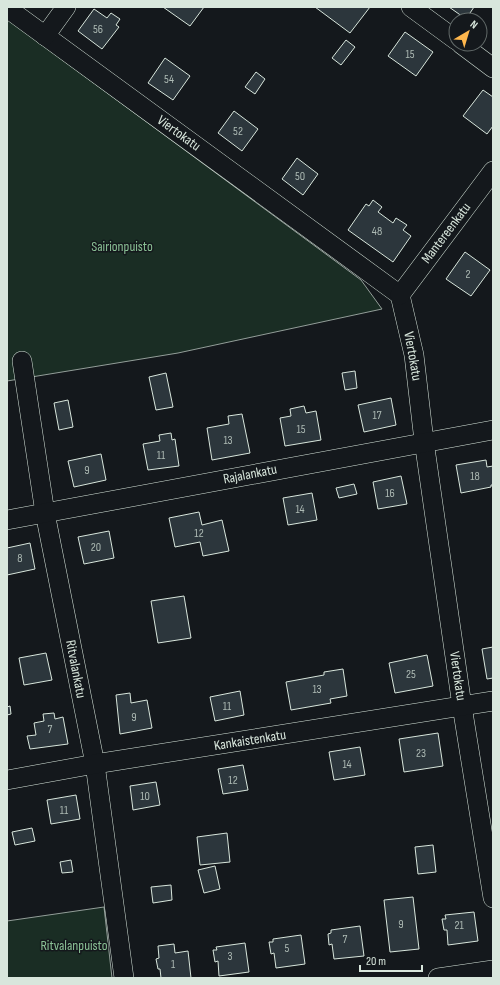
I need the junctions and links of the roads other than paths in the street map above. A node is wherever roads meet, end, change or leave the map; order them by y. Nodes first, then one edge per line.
1 (66, 7) edge
2 (411, 7) edge
3 (7, 8) edge
4 (448, 34) edge
5 (45, 36) junction
6 (472, 52) edge
7 (493, 68) edge
8 (493, 171) edge
9 (400, 295) junction
10 (22, 361) dead end
11 (493, 430) edge
12 (424, 441) junction
13 (45, 512) junction
14 (7, 520) edge
15 (493, 701) edge
16 (462, 706) junction
17 (95, 764) junction
18 (7, 780) edge
19 (493, 898) edge
20 (493, 970) edge
21 (124, 978) edge
22 (438, 978) edge

1 - 5 street
2 - 4 street
3 - 5 street, Viertokatu
5 - 9 street, Viertokatu
6 - 7 street
8 - 9 street, Mantereenkatu
9 - 12 street, Viertokatu
10 - 13 street, Ritvalankatu
11 - 12 street, Rajalankatu
12 - 13 street, Rajalankatu
12 - 16 street, Viertokatu
13 - 14 street, Rajalankatu
13 - 17 street, Ritvalankatu
15 - 16 street, Kankaistenkatu
16 - 17 street, Kankaistenkatu
16 - 19 street, Viertokatu
17 - 18 street, Kankaistenkatu
17 - 21 street, Ritvalankatu
20 - 22 street

